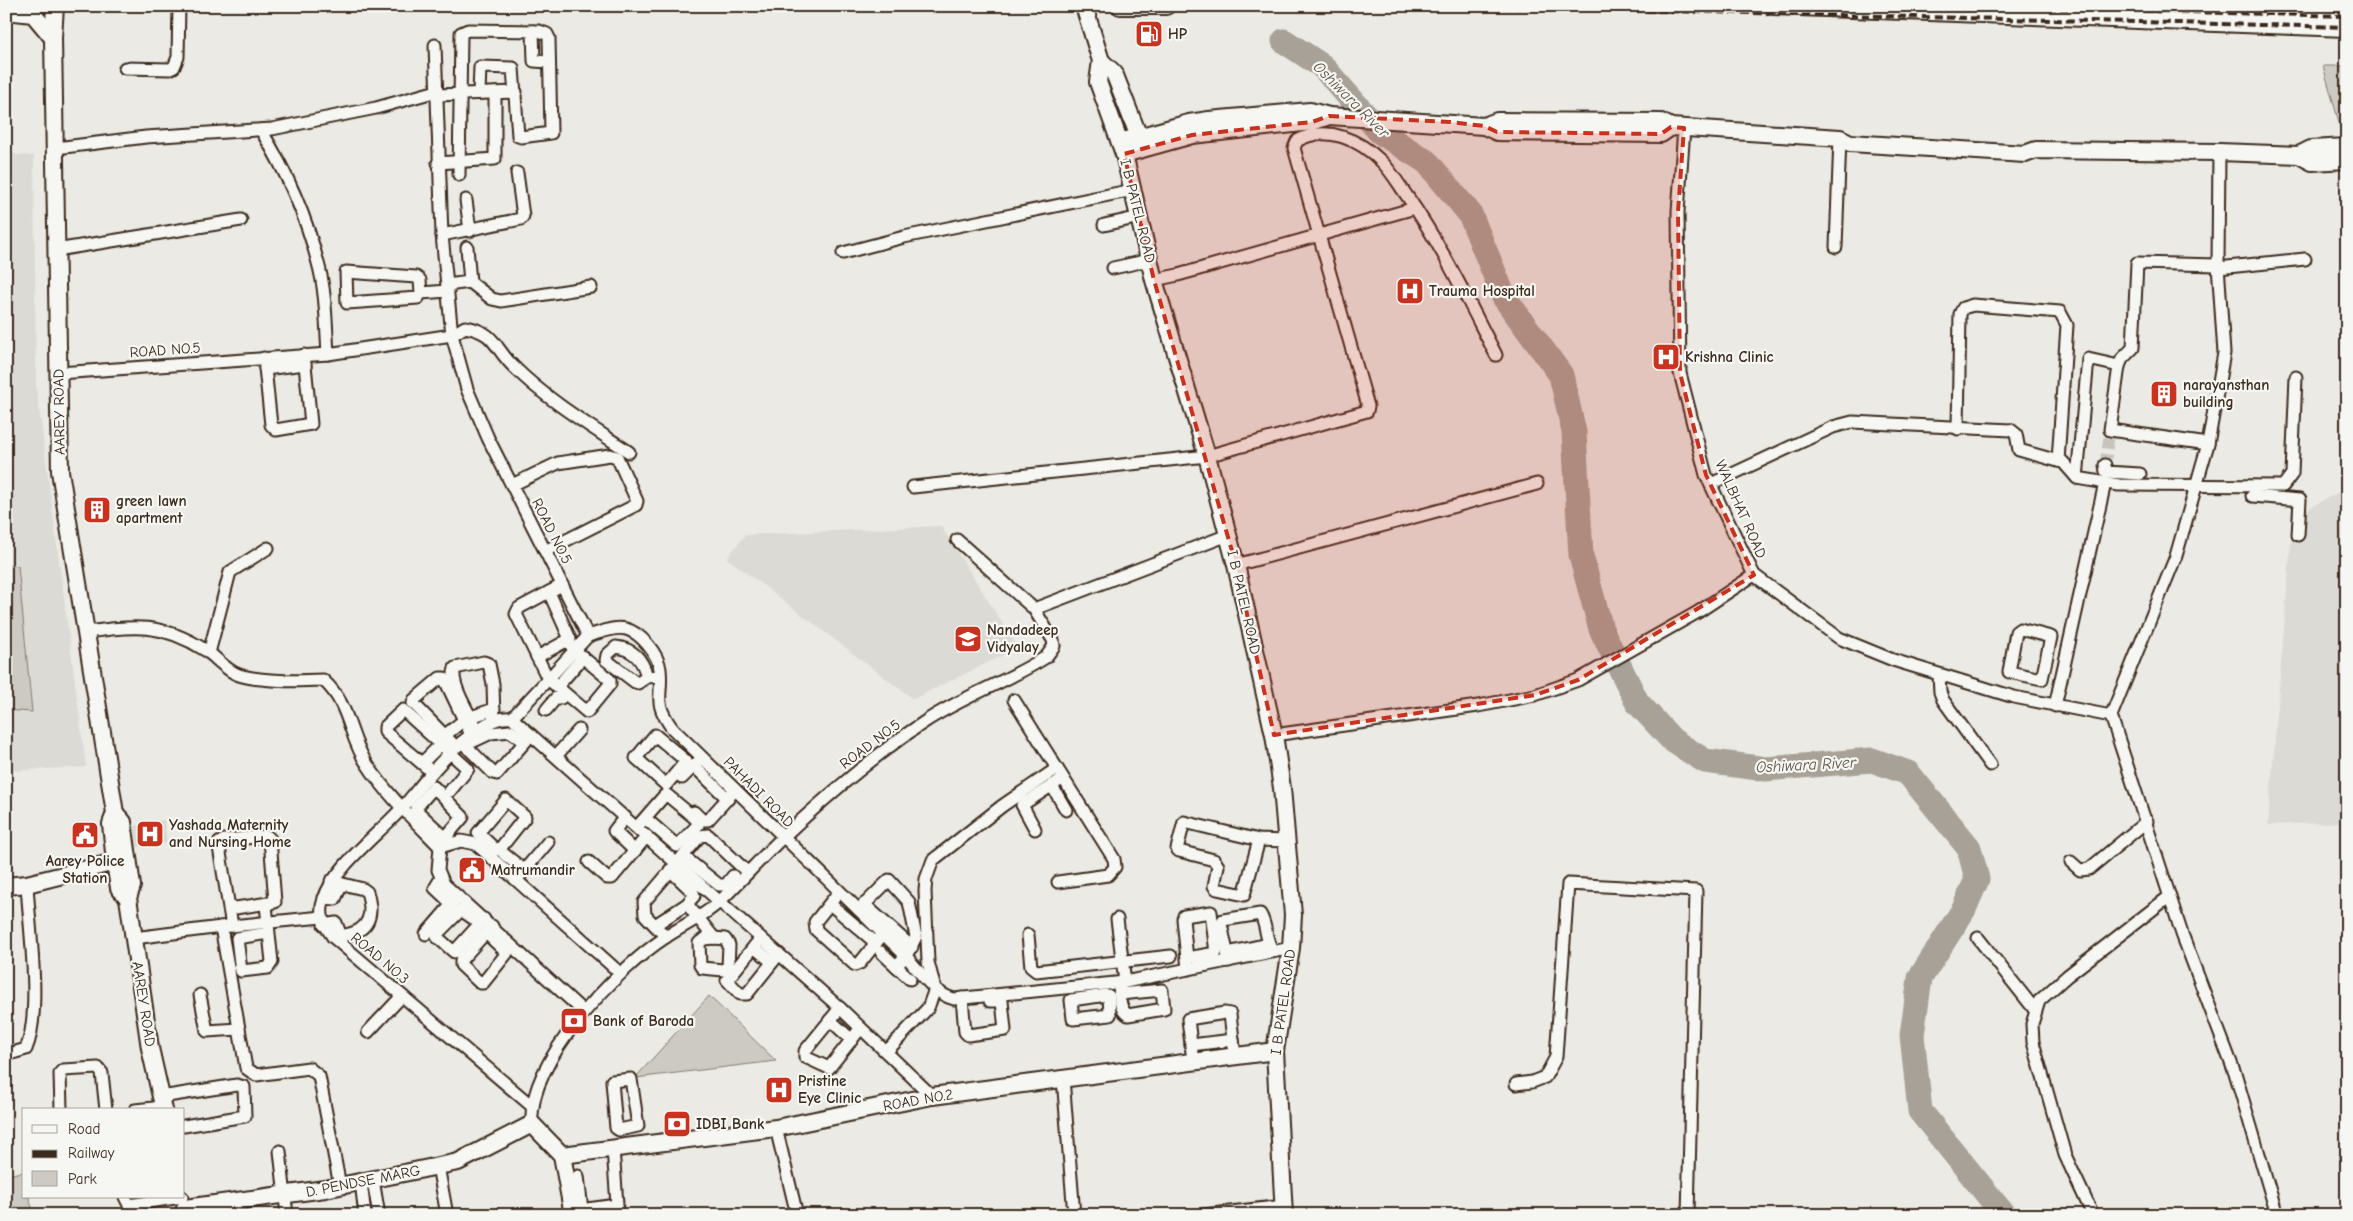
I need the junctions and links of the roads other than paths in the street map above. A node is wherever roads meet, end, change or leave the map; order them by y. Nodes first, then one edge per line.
1 (55, 6) edge
2 (179, 6) edge
3 (1084, 6) edge
4 (1120, 6) edge
5 (1166, 6) edge
6 (1773, 6) edge
7 (2182, 6) edge
8 (6, 11) edge
9 (2347, 12) edge
10 (2347, 28) edge
11 (53, 38) junction
12 (435, 45) dead end
13 (1101, 61) junction
14 (125, 68) dead end
15 (516, 92) junction
16 (437, 93) junction
17 (495, 93) junction
18 (460, 94) junction
19 (479, 94) junction
20 (1677, 128) junction
21 (261, 130) junction
22 (1840, 138) junction
23 (1142, 143) junction
24 (2347, 147) edge
25 (56, 148) junction
26 (1122, 148) junction
27 (2219, 152) junction
28 (2300, 155) junction
29 (2347, 160) edge
30 (459, 162) junction
31 (438, 163) junction
32 (517, 173) dead end
33 (459, 175) dead end
34 (1133, 190) junction
35 (466, 200) dead end
36 (1415, 208) junction
37 (1140, 217) junction
38 (241, 220) dead end
39 (1104, 225) dead end
40 (470, 231) junction
41 (442, 235) junction
42 (1319, 236) junction
43 (467, 247) dead end
44 (1836, 247) dead end
45 (56, 250) junction
46 (843, 253) dead end
47 (2305, 259) dead end
48 (1150, 260) junction
49 (2218, 266) junction
50 (1113, 268) dead end
51 (1154, 280) junction
52 (470, 282) junction
53 (591, 287) dead end
54 (447, 288) junction
55 (422, 293) junction
56 (346, 298) junction
57 (324, 300) junction
58 (452, 336) junction
59 (328, 354) junction
60 (1496, 355) dead end
61 (304, 360) junction
62 (265, 364) junction
63 (2119, 366) junction
64 (59, 373) junction
65 (2296, 378) dead end
66 (1958, 429) junction
67 (2208, 444) junction
68 (629, 452) dead end
69 (1207, 456) junction
70 (2058, 460) junction
71 (2105, 466) dead end
72 (2140, 474) dead end
73 (2076, 478) junction
74 (2120, 479) junction
75 (2105, 482) junction
76 (1537, 484) dead end
77 (1711, 484) junction
78 (512, 485) junction
79 (2197, 486) junction
80 (913, 487) dead end
81 (2269, 493) junction
82 (2252, 496) dead end
83 (1228, 535) junction
84 (2298, 535) dead end
85 (957, 540) dead end
86 (268, 548) dead end
87 (545, 551) junction
88 (1236, 564) junction
89 (1754, 576) junction
90 (562, 585) junction
91 (549, 592) junction
92 (1034, 609) junction
93 (87, 632) junction
94 (588, 636) junction
95 (575, 649) junction
96 (209, 653) junction
97 (537, 657) junction
98 (1939, 675) junction
99 (2019, 675) junction
100 (660, 676) junction
101 (648, 677) dead end
102 (538, 690) junction
103 (552, 695) junction
104 (2014, 696) junction
105 (1014, 700) dead end
106 (2055, 706) junction
107 (2111, 716) junction
108 (467, 718) junction
109 (512, 718) junction
110 (672, 728) junction
111 (579, 730) dead end
112 (474, 732) junction
113 (1274, 735) junction
114 (528, 738) junction
115 (443, 740) junction
116 (662, 740) junction
117 (689, 745) junction
118 (432, 753) junction
119 (556, 756) junction
120 (680, 756) junction
121 (441, 762) junction
122 (698, 762) junction
123 (422, 763) junction
124 (1990, 765) dead end
125 (1059, 774) junction
126 (430, 780) junction
127 (1052, 786) junction
128 (450, 791) dead end
129 (732, 794) junction
130 (402, 808) junction
131 (1066, 810) dead end
132 (626, 817) junction
133 (2147, 821) junction
134 (641, 823) junction
135 (529, 825) dead end
136 (1035, 829) dead end
137 (653, 836) junction
138 (783, 837) junction
139 (1259, 840) junction
140 (479, 841) junction
141 (1287, 841) junction
142 (548, 842) dead end
143 (446, 843) junction
144 (635, 851) junction
145 (496, 855) junction
146 (121, 860) junction
147 (589, 862) dead end
148 (2070, 862) dead end
149 (677, 863) junction
150 (744, 869) junction
151 (520, 874) junction
152 (706, 882) junction
153 (1058, 882) dead end
154 (337, 883) junction
155 (27, 884) junction
156 (6, 886) edge
157 (839, 892) junction
158 (2170, 896) junction
159 (455, 900) junction
160 (720, 901) junction
161 (687, 904) junction
162 (830, 904) junction
163 (266, 905) junction
164 (862, 907) junction
165 (229, 909) junction
166 (699, 919) junction
167 (1118, 919) dead end
168 (323, 921) junction
169 (227, 926) junction
170 (485, 926) junction
171 (655, 926) junction
172 (268, 928) junction
173 (887, 933) junction
174 (426, 934) dead end
175 (1028, 935) dead end
176 (337, 937) junction
177 (666, 937) junction
178 (134, 938) junction
179 (714, 938) dead end
180 (1978, 938) dead end
181 (758, 942) junction
182 (505, 944) junction
183 (878, 948) junction
184 (1270, 948) junction
185 (1291, 948) junction
186 (909, 951) junction
187 (1171, 956) dead end
188 (1228, 957) junction
189 (776, 958) junction
190 (1212, 959) junction
191 (239, 960) junction
192 (226, 961) junction
193 (1123, 961) junction
194 (1188, 964) junction
195 (896, 966) junction
196 (1062, 968) junction
197 (620, 973) junction
198 (910, 979) dead end
199 (1122, 986) junction
200 (1064, 988) junction
201 (935, 989) junction
202 (200, 995) dead end
203 (402, 996) junction
204 (995, 998) junction
205 (962, 1001) junction
206 (840, 1008) junction
207 (2035, 1010) junction
208 (584, 1012) junction
209 (830, 1020) junction
210 (239, 1029) junction
211 (860, 1029) junction
212 (368, 1032) dead end
213 (852, 1040) junction
214 (1234, 1048) junction
215 (1275, 1051) junction
216 (886, 1052) junction
217 (1192, 1053) junction
218 (6, 1055) edge
219 (1063, 1078) junction
220 (1516, 1084) dead end
221 (932, 1096) junction
222 (163, 1105) edge
223 (533, 1106) junction
224 (61, 1108) edge
225 (106, 1108) edge
226 (146, 1108) edge
227 (532, 1124) junction
228 (185, 1126) edge
229 (776, 1128) junction
230 (627, 1129) dead end
231 (621, 1147) junction
232 (280, 1151) dead end
233 (562, 1155) junction
234 (438, 1166) junction
235 (578, 1176) dead end
236 (367, 1181) junction
237 (340, 1186) junction
238 (284, 1195) junction
239 (126, 1198) edge
240 (184, 1204) edge
241 (1284, 1210) edge
242 (575, 1212) edge
243 (287, 1215) edge
244 (365, 1215) edge
245 (379, 1215) edge
246 (447, 1215) edge
247 (797, 1215) edge
248 (1074, 1215) edge
249 (1202, 1215) edge
250 (1688, 1215) edge
251 (2093, 1215) edge
252 (2277, 1215) edge

1 - 11 street, AAREY ROAD
2 - 14 street
3 - 13 street, I B PATEL ROAD
4 - 5 street
6 - 10 street
7 - 9 highway
8 - 11 street
11 - 25 street, AAREY ROAD
12 - 16 street, ROAD NO.5
13 - 23 street
13 - 26 street, I B PATEL ROAD
15 - 17 street
15 - 18 street
15 - 19 street
16 - 18 street
16 - 21 street
16 - 31 street, ROAD NO.5
17 - 19 street
17 - 30 street
18 - 19 street
18 - 30 street
20 - 22 street
20 - 23 street
20 - 77 street, WALBHAT ROAD
21 - 25 street
21 - 57 street
22 - 27 street
22 - 44 street
23 - 26 street
24 - 28 street
25 - 45 street, AAREY ROAD
26 - 34 street, I B PATEL ROAD
27 - 28 street
27 - 49 street
28 - 29 street
30 - 31 street
30 - 33 street
31 - 41 street, ROAD NO.5
32 - 40 street
34 - 37 street, I B PATEL ROAD
34 - 46 street
35 - 40 street
36 - 42 street
36 - 42 street
36 - 60 street
37 - 39 street
37 - 48 street, I B PATEL ROAD
38 - 45 street
40 - 41 street
41 - 54 street, ROAD NO.5
42 - 51 street
42 - 69 street
43 - 52 street
45 - 64 street, AAREY ROAD
47 - 49 street
48 - 50 street
48 - 51 street, I B PATEL ROAD
49 - 63 street
49 - 67 street
51 - 69 street, I B PATEL ROAD
52 - 53 street
52 - 54 street
54 - 55 street
54 - 58 street, ROAD NO.5
55 - 56 street
55 - 56 street
56 - 57 street
57 - 59 street
58 - 59 street, ROAD NO.5
58 - 68 street, ROAD NO.5
58 - 78 street, ROAD NO.5
59 - 61 street, ROAD NO.5
61 - 62 street, ROAD NO.5
61 - 62 street
62 - 64 street, ROAD NO.5
63 - 67 street
63 - 73 street
64 - 93 street, AAREY ROAD
65 - 81 street
66 - 70 street
66 - 70 street
66 - 77 street
67 - 79 street
69 - 80 street
69 - 83 street, I B PATEL ROAD
70 - 73 street
71 - 74 street
72 - 74 street
73 - 75 street
74 - 75 street
74 - 79 street
75 - 106 street
76 - 88 street
77 - 89 street, WALBHAT ROAD
78 - 87 street, ROAD NO.5
78 - 87 street
79 - 81 street
79 - 107 street
81 - 82 street
81 - 84 street
83 - 88 street, I B PATEL ROAD
83 - 92 street
85 - 92 street
86 - 96 street
87 - 90 street, ROAD NO.5
88 - 113 street, I B PATEL ROAD
89 - 98 street, WALBHAT ROAD
89 - 113 street
90 - 91 street
90 - 94 street, ROAD NO.5
91 - 95 street
91 - 97 street
92 - 138 street, ROAD NO.5
93 - 96 street
93 - 146 street, AAREY ROAD
94 - 95 street
94 - 100 street, PAHADI ROAD
95 - 97 street
95 - 103 street
95 - 103 street
96 - 130 street
97 - 103 street
98 - 104 street, WALBHAT ROAD
98 - 124 street
99 - 99 street
99 - 104 street
100 - 101 street
100 - 110 street, PAHADI ROAD
102 - 103 street
102 - 103 street
102 - 109 street
104 - 106 street, WALBHAT ROAD
105 - 125 street
106 - 107 street, WALBHAT ROAD
107 - 133 street
108 - 112 street
108 - 112 street
108 - 112 street
108 - 115 street
108 - 115 street
109 - 112 street
109 - 114 street
110 - 116 street
110 - 117 street, PAHADI ROAD
111 - 119 street
112 - 114 street
112 - 114 street
112 - 115 street
112 - 121 street
112 - 128 street
113 - 141 street, I B PATEL ROAD
114 - 119 street
115 - 118 street
115 - 123 street
116 - 120 street
116 - 120 street
117 - 120 street
117 - 122 street, PAHADI ROAD
118 - 121 street
118 - 123 street
119 - 132 street
121 - 126 street
122 - 129 street, PAHADI ROAD
122 - 129 street
123 - 126 street
125 - 127 street
125 - 153 street
125 - 201 street
126 - 130 street
126 - 143 street
126 - 143 street
127 - 131 street
127 - 136 street
129 - 138 street, PAHADI ROAD
130 - 143 street
130 - 154 street
132 - 134 street
132 - 144 street
133 - 148 street
133 - 158 street
134 - 137 street
134 - 137 street
135 - 145 street
137 - 144 street
137 - 149 street
138 - 150 street, ROAD NO.5
138 - 157 street, PAHADI ROAD
139 - 139 street
139 - 141 street
140 - 143 street
140 - 145 street
140 - 145 street
141 - 185 street, I B PATEL ROAD
142 - 151 street
143 - 159 street
144 - 147 street
145 - 151 street
146 - 155 street
146 - 178 street, AAREY ROAD
149 - 150 street
149 - 152 street
149 - 161 street
149 - 171 street
150 - 152 street
150 - 160 street, ROAD NO.5
151 - 197 street
152 - 160 street
154 - 168 street
154 - 176 street
155 - 156 street
155 - 218 street
157 - 162 street
157 - 164 street, PAHADI ROAD
158 - 207 street
158 - 252 street
159 - 170 street
159 - 174 street
160 - 166 street, ROAD NO.5
160 - 181 street
161 - 166 street
161 - 171 street
162 - 183 street
162 - 183 street
163 - 165 street
163 - 165 street
163 - 172 street
164 - 173 street, PAHADI ROAD
164 - 186 street
165 - 169 street
166 - 177 street, ROAD NO.5
166 - 179 street
167 - 193 street
168 - 172 street
168 - 176 street, ROAD NO.3
169 - 172 street
169 - 178 street
169 - 192 street
170 - 182 street
170 - 182 street
171 - 177 street
172 - 191 street
172 - 191 street
173 - 183 street
173 - 186 street, PAHADI ROAD
175 - 196 street
176 - 203 street, ROAD NO.3
177 - 197 street, ROAD NO.5
178 - 222 street, AAREY ROAD
180 - 207 street
181 - 189 street
181 - 189 street
182 - 208 street
183 - 195 street
184 - 185 street
184 - 188 street
184 - 188 street
185 - 215 street, I B PATEL ROAD
186 - 195 street
186 - 201 street, PAHADI ROAD
187 - 193 street
188 - 190 street
189 - 206 street
190 - 194 street
190 - 194 street
191 - 192 street
192 - 210 street
193 - 196 street
193 - 199 street
194 - 199 street
195 - 198 street
196 - 200 street
197 - 208 street, ROAD NO.5
199 - 200 street
200 - 204 street
201 - 205 street
201 - 216 street
202 - 210 street
203 - 212 street
203 - 223 street, ROAD NO.3
204 - 205 street
204 - 205 street
206 - 209 street
206 - 211 street
207 - 251 street
208 - 223 street, ROAD NO.5
209 - 213 street
209 - 213 street
210 - 237 street
211 - 213 street
211 - 216 street
214 - 215 street, ROAD NO.2
214 - 217 street, ROAD NO.2
214 - 217 street
215 - 241 street, I B PATEL ROAD
216 - 221 street
217 - 219 street, ROAD NO.2
219 - 221 street, ROAD NO.2
219 - 248 street
220 - 250 street
221 - 229 street, ROAD NO.2
222 - 226 street
222 - 228 street
223 - 227 street, ROAD NO.5
224 - 225 street
227 - 233 street
227 - 234 street, D. PENDSE MARG
229 - 231 street, ROAD NO.2
229 - 247 street
230 - 231 street
231 - 233 street, ROAD NO.2
231 - 242 street
232 - 238 street
233 - 242 street
234 - 236 street, D. PENDSE MARG
234 - 246 street
235 - 242 street
236 - 237 street, D. PENDSE MARG
236 - 244 street
236 - 245 street
237 - 238 street, D. PENDSE MARG
238 - 240 street, D. PENDSE MARG
238 - 243 street
239 - 240 street
241 - 249 street

